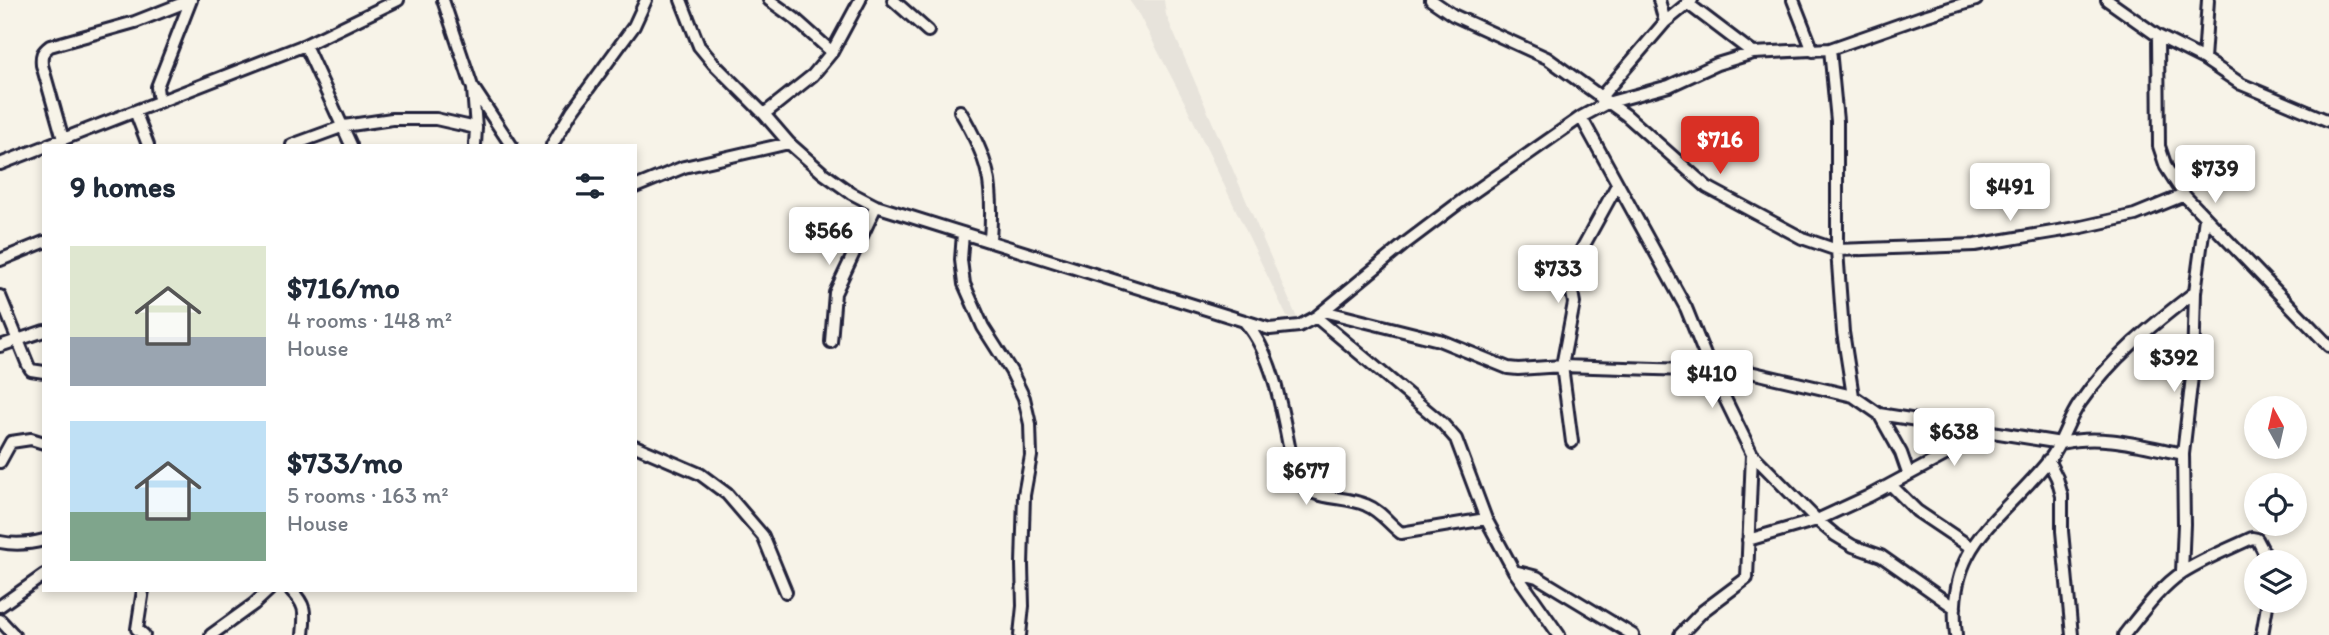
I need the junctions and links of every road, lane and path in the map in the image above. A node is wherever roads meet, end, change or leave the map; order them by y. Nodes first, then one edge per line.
1 (191, 0) edge
2 (398, 0) edge
3 (443, 0) edge
4 (646, 0) edge
5 (681, 0) edge
6 (769, 0) edge
7 (860, 0) edge
8 (893, 0) edge
9 (1431, 0) edge
10 (1659, 0) edge
11 (1793, 0) edge
12 (1976, 0) edge
13 (2107, 0) edge
14 (2208, 0) edge
15 (1689, 2) edge
16 (1665, 22) junction
17 (928, 31) dead end
18 (2158, 36) junction
19 (304, 45) junction
20 (1830, 49) junction
21 (1813, 51) junction
22 (832, 52) junction
23 (1753, 53) junction
24 (2204, 59) junction
25 (472, 86) junction
26 (161, 100) junction
27 (1604, 101) junction
28 (135, 111) junction
29 (960, 111) dead end
30 (764, 114) junction
31 (1581, 117) junction
32 (2329, 121) edge
33 (344, 126) junction
34 (476, 128) junction
35 (63, 139) junction
36 (789, 143) junction
37 (51, 144) edge
38 (148, 144) edge
39 (295, 144) edge
40 (351, 144) edge
41 (475, 144) edge
42 (509, 144) edge
43 (553, 144) edge
44 (42, 148) edge
45 (0, 164) edge
46 (637, 186) edge
47 (1618, 186) junction
48 (2184, 195) junction
49 (876, 206) junction
50 (2205, 218) junction
51 (963, 233) junction
52 (990, 240) junction
53 (42, 243) edge
54 (1836, 250) junction
55 (0, 260) edge
56 (2195, 292) junction
57 (0, 296) edge
58 (1319, 314) junction
59 (1245, 322) junction
60 (42, 332) edge
61 (17, 339) junction
62 (831, 342) dead end
63 (0, 346) edge
64 (2329, 346) edge
65 (1562, 366) junction
66 (1710, 370) junction
67 (42, 372) edge
68 (1853, 396) junction
69 (1879, 414) junction
70 (1977, 429) junction
71 (42, 442) edge
72 (1572, 442) dead end
73 (2061, 443) junction
74 (637, 447) edge
75 (1752, 454) junction
76 (2183, 454) junction
77 (2049, 460) junction
78 (0, 462) edge
79 (1908, 473) junction
80 (1891, 485) junction
81 (1486, 519) junction
82 (1816, 520) junction
83 (42, 540) edge
84 (1748, 540) junction
85 (0, 542) edge
86 (1972, 548) junction
87 (2263, 550) edge
88 (1514, 571) junction
89 (2182, 572) junction
90 (42, 576) edge
91 (143, 592) edge
92 (267, 592) edge
93 (293, 592) edge
94 (786, 592) dead end
95 (0, 606) edge
96 (1955, 608) junction
97 (2266, 613) edge
98 (0, 620) edge
99 (138, 633) edge
100 (14, 635) edge
101 (211, 635) edge
102 (303, 635) edge
103 (1020, 635) edge
104 (1559, 635) edge
105 (1633, 635) edge
106 (1680, 635) edge
107 (1956, 635) edge
108 (2072, 635) edge
109 (2124, 635) edge
110 (2262, 635) edge

1 - 26 street
1 - 35 street
2 - 19 street
3 - 25 street
4 - 43 street
5 - 30 street
6 - 22 street
7 - 22 street
8 - 17 street
9 - 27 street
10 - 16 street
11 - 21 street
12 - 20 street
13 - 18 street
14 - 24 street
15 - 16 street
15 - 23 street
16 - 27 street
18 - 24 street
18 - 48 street
19 - 26 street
19 - 33 street
20 - 21 street
20 - 54 street
21 - 23 street
22 - 30 street
23 - 27 street
24 - 32 street
25 - 34 street
25 - 42 street
26 - 28 street
27 - 31 street
27 - 54 street
28 - 35 street
28 - 38 street
29 - 52 street
30 - 36 street
31 - 47 street
31 - 58 street
33 - 34 street
33 - 39 street
33 - 40 street
34 - 41 street
35 - 37 street
36 - 46 street
36 - 49 street
44 - 45 street
47 - 65 street
47 - 66 street
48 - 50 street
48 - 54 street
49 - 51 street
49 - 62 street
50 - 56 street
50 - 64 street
51 - 52 street
51 - 103 street
52 - 59 street
53 - 55 street
54 - 68 street
56 - 73 street
56 - 76 street
57 - 61 street
58 - 59 street
58 - 65 street
58 - 81 street
59 - 81 street
60 - 61 street
61 - 63 street
61 - 67 street
65 - 66 street
65 - 72 street
66 - 68 street
66 - 75 street
68 - 69 street
69 - 70 street
69 - 79 street
70 - 73 street
70 - 79 street
71 - 78 street
73 - 76 street
73 - 77 street
74 - 94 street
75 - 82 street
75 - 84 street
76 - 89 street
77 - 86 street
77 - 108 street
79 - 80 street
80 - 82 street
80 - 86 street
81 - 88 street
82 - 84 street
82 - 96 street
83 - 85 street
84 - 106 street
86 - 96 street
87 - 89 street
88 - 104 street
88 - 105 street
89 - 109 street
90 - 95 street
91 - 99 street
92 - 101 street
93 - 102 street
96 - 107 street
97 - 110 street
98 - 100 street

